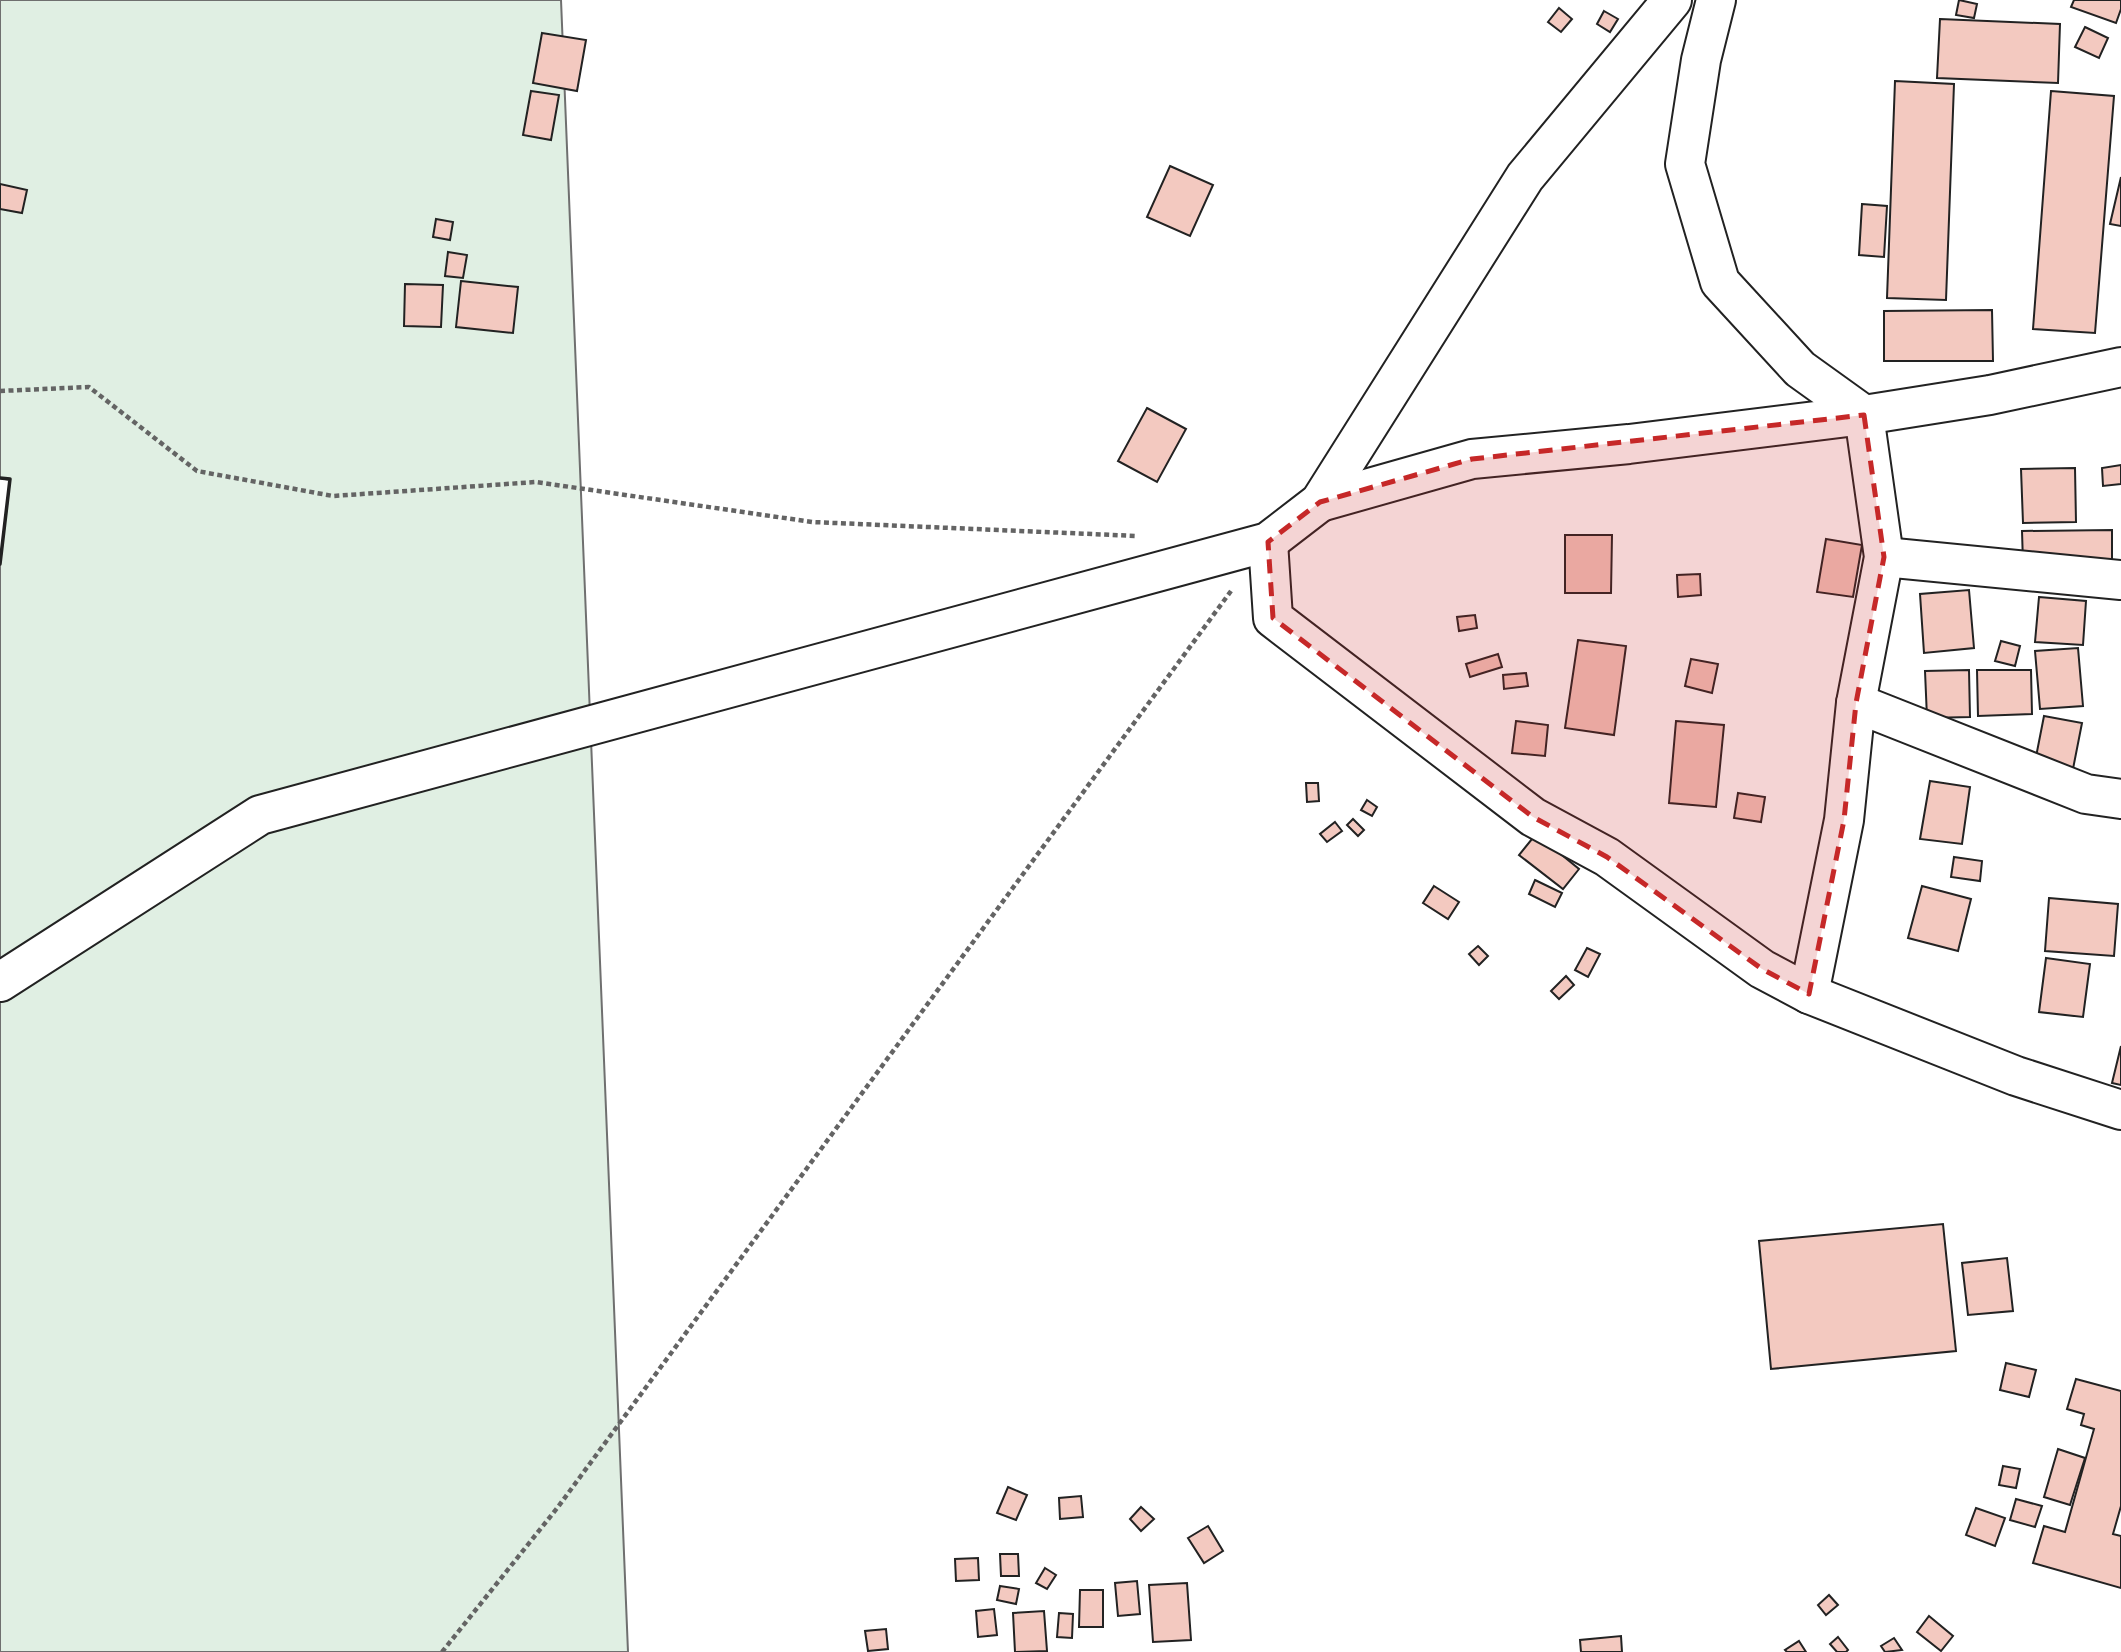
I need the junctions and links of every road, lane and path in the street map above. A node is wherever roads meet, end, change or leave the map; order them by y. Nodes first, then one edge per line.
1 (1672, 0) edge
2 (1716, 0) edge
3 (2121, 367) edge
4 (0, 390) edge
5 (1864, 415) junction
6 (1320, 502) junction
7 (1143, 537) dead end
8 (1268, 542) junction
9 (1884, 557) junction
10 (2121, 580) edge
11 (1856, 703) junction
12 (2121, 799) edge
13 (0, 982) edge
14 (1809, 995) junction
15 (2121, 1110) edge
16 (442, 1652) edge

1 - 6 street
2 - 5 street
3 - 5 street
4 - 7 path
5 - 6 street
5 - 9 street
6 - 8 street
8 - 13 street
8 - 14 street
8 - 16 path
9 - 10 street
9 - 11 street
11 - 12 street
11 - 14 street
14 - 15 street

